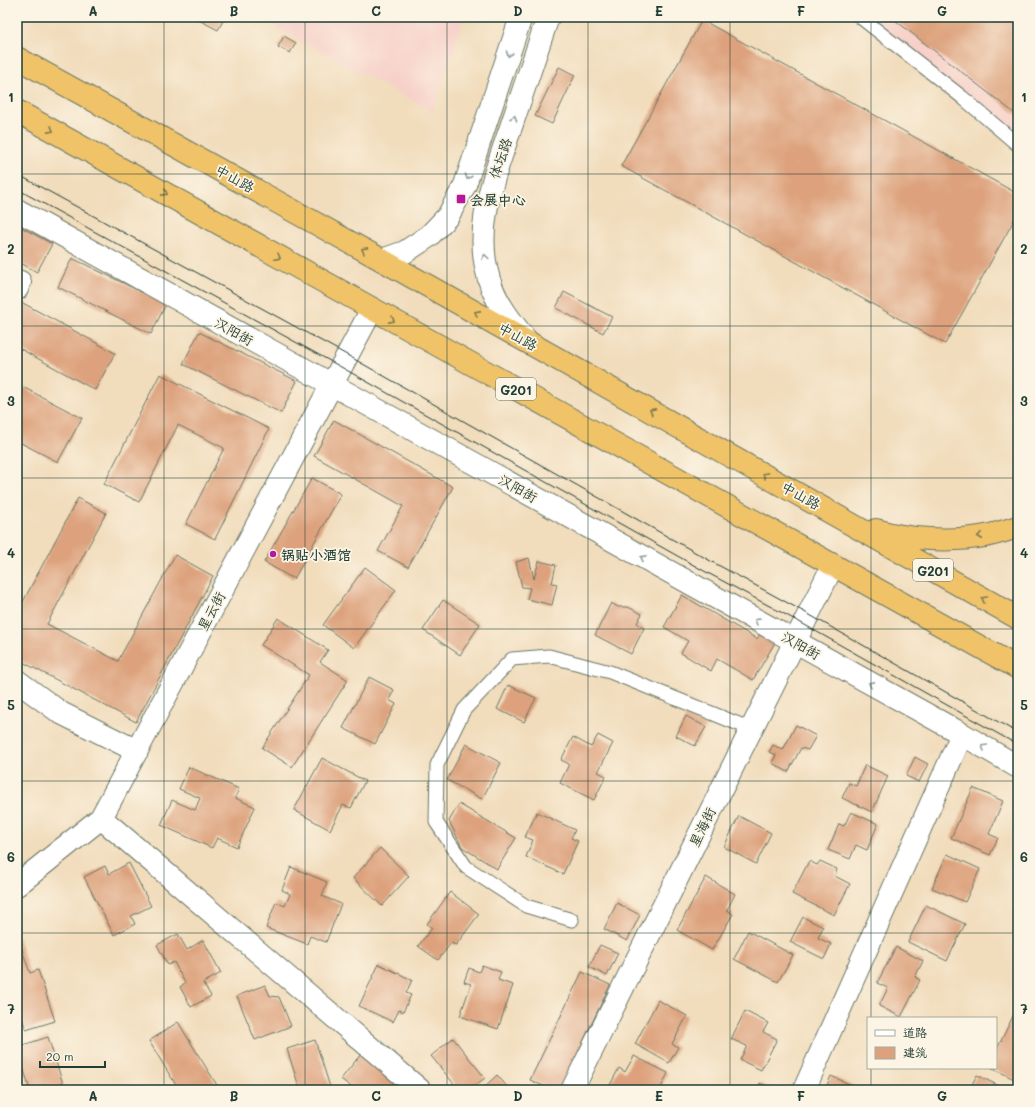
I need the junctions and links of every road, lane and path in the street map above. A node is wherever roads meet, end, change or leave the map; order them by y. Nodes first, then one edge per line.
1 (522, 17) edge
2 (548, 17) edge
3 (860, 17) edge
4 (17, 58) edge
5 (17, 111) edge
6 (1018, 146) edge
7 (17, 210) edge
8 (382, 260) junction
9 (17, 280) edge
10 (17, 289) edge
11 (372, 309) junction
12 (526, 341) junction
13 (331, 385) junction
14 (848, 522) junction
15 (1018, 527) edge
16 (833, 565) junction
17 (1018, 618) edge
18 (795, 642) junction
19 (1018, 668) edge
20 (17, 681) edge
21 (751, 729) junction
22 (962, 734) junction
23 (137, 751) junction
24 (1018, 767) edge
25 (101, 818) junction
26 (17, 885) edge
27 (572, 920) dead end
28 (420, 1090) edge
29 (572, 1090) edge
30 (804, 1090) edge

1 -> 8 street, 体坛路
12 -> 2 street, 体坛路
3 - 6 lane
8 -> 4 highway, 中山路 / G201
5 -> 11 highway, G201
7 - 13 street, 汉阳街
12 -> 8 highway, 中山路 / G201
9 - 10 street
11 - 13 street, 星云街
11 -> 16 highway, G201
14 -> 12 highway, 中山路 / G201
18 -> 13 street, 汉阳街
13 - 23 street, 星云街
15 -> 14 highway
17 -> 14 highway, 中山路 / G201
16 - 18 street, 星海街
16 - 19 highway, G201
18 - 21 street, 星海街
22 -> 18 street, 汉阳街
20 - 23 street
21 - 27 lane
21 - 29 street, 星海街
24 -> 22 street, 汉阳街
22 - 30 street
23 - 25 street, 星云街
25 - 26 street, 星云街
25 - 28 street

